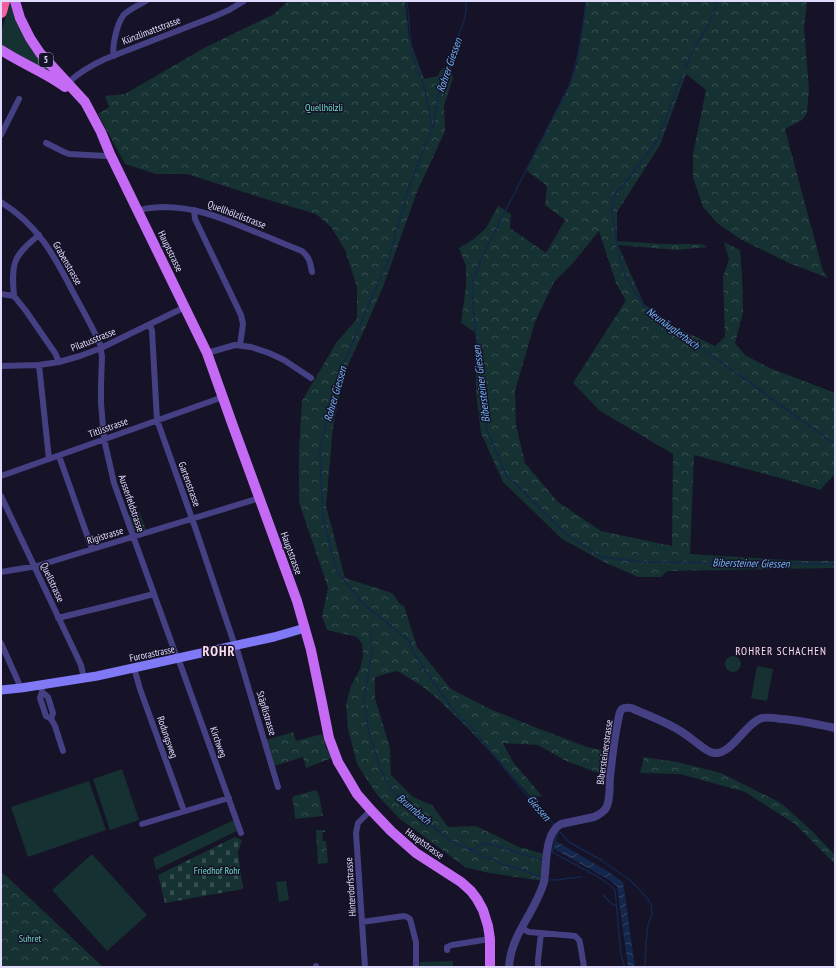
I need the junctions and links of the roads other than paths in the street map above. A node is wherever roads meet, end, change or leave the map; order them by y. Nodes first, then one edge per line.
1 (4, 1) edge
2 (15, 1) edge
3 (146, 1) edge
4 (244, 1) edge
5 (1, 12) edge
6 (1, 50) edge
7 (114, 56) junction
8 (67, 85) junction
9 (19, 99) dead end
10 (91, 115) junction
11 (1, 135) edge
12 (46, 143) dead end
13 (112, 158) junction
14 (1, 202) edge
15 (194, 210) junction
16 (139, 211) junction
17 (39, 235) junction
18 (312, 272) dead end
19 (1, 294) edge
20 (14, 296) junction
21 (185, 307) junction
22 (150, 325) junction
23 (240, 345) junction
24 (101, 348) junction
25 (207, 353) junction
26 (59, 362) junction
27 (39, 365) junction
28 (1, 366) edge
29 (310, 378) dead end
30 (223, 397) junction
31 (157, 420) junction
32 (104, 439) junction
33 (59, 456) junction
34 (50, 459) junction
35 (1, 476) edge
36 (1, 496) edge
37 (260, 498) junction
38 (193, 519) junction
39 (133, 537) junction
40 (92, 549) junction
41 (34, 566) junction
42 (1, 572) edge
43 (154, 594) junction
44 (58, 618) junction
45 (305, 628) junction
46 (1, 643) edge
47 (236, 646) junction
48 (178, 658) junction
49 (134, 668) junction
50 (84, 678) junction
51 (22, 688) junction
52 (42, 689) junction
53 (1, 690) edge
54 (835, 728) edge
55 (63, 751) dead end
56 (278, 787) dead end
57 (229, 798) junction
58 (371, 810) junction
59 (184, 811) junction
60 (142, 824) dead end
61 (241, 833) dead end
62 (362, 922) junction
63 (521, 928) junction
64 (541, 933) junction
65 (490, 939) junction
66 (447, 950) dead end
67 (365, 967) edge
68 (416, 967) edge
69 (490, 967) edge
70 (509, 967) edge
71 (538, 967) edge
72 (584, 967) edge

1 - 5 highway
2 - 8 main road, Hauptstrasse / 5
3 - 7 street
4 - 7 street, Künzlimattstrasse
6 - 8 main road, Hauptstrasse
7 - 8 street, Künzlimattstrasse
8 - 10 main road, Hauptstrasse
8 - 10 main road, Hauptstrasse / 5
9 - 11 street
10 - 13 main road, Hauptstrasse
12 - 13 street
13 - 16 main road, Hauptstrasse
14 - 17 street, Grabenstrasse
15 - 16 street, Quellhölzlistrasse
15 - 18 street, Quellhölzlistrasse
15 - 23 street
16 - 21 main road, Hauptstrasse
17 - 20 street
17 - 24 street, Grabenstrasse
19 - 20 street
20 - 26 street
21 - 22 street, Pilatusstrasse
21 - 25 main road, Hauptstrasse
22 - 24 street, Pilatusstrasse
22 - 31 street, Gartenstrasse
23 - 25 street
23 - 29 street
24 - 26 street, Pilatusstrasse
24 - 32 street, Ausserfeldstrasse
25 - 30 main road, Hauptstrasse
26 - 27 street, Pilatusstrasse
27 - 28 street, Pilatusstrasse
27 - 34 street
30 - 31 street, Titlisstrasse
30 - 37 main road, Hauptstrasse
31 - 32 street, Titlisstrasse
31 - 38 street, Gartenstrasse
32 - 33 street, Titlisstrasse
32 - 39 street, Ausserfeldstrasse
33 - 34 street, Titlisstrasse
33 - 40 street
34 - 35 street, Titlisstrasse
36 - 41 street, Quellstrasse
37 - 38 street, Rigistrasse
37 - 45 main road, Hauptstrasse
38 - 39 street, Rigistrasse
38 - 47 street, Gartenstrasse
39 - 40 street, Rigistrasse
39 - 43 street, Ausserfeldstrasse
40 - 41 street, Rigistrasse
41 - 42 street, Rigistrasse
41 - 44 street, Quellstrasse
43 - 44 street
43 - 48 street, Ausserfeldstrasse
44 - 50 street, Quellstrasse
45 - 47 main road, Furorastrasse
45 - 58 main road, Hauptstrasse
46 - 51 street
47 - 48 main road, Furorastrasse
47 - 56 street, Stäpflistrasse
48 - 49 main road, Furorastrasse
48 - 57 street, Kirchweg
49 - 50 main road, Furorastrasse
49 - 59 street, Rodungsweg
50 - 52 main road, Furorastrasse
51 - 52 main road, Furorastrasse
51 - 53 main road, Furorastrasse
52 - 55 street
54 - 63 street, Bibersteinerstrasse
57 - 59 street
57 - 61 street, Kirchweg
58 - 62 street, Hinterdorfstrasse
58 - 65 main road, Hauptstrasse
59 - 60 street
62 - 67 street, Hinterdorfstrasse
62 - 68 street
63 - 64 street
63 - 70 street, Bibersteinerstrasse
64 - 71 street
64 - 72 street
65 - 66 street
65 - 69 main road, Hauptstrasse

